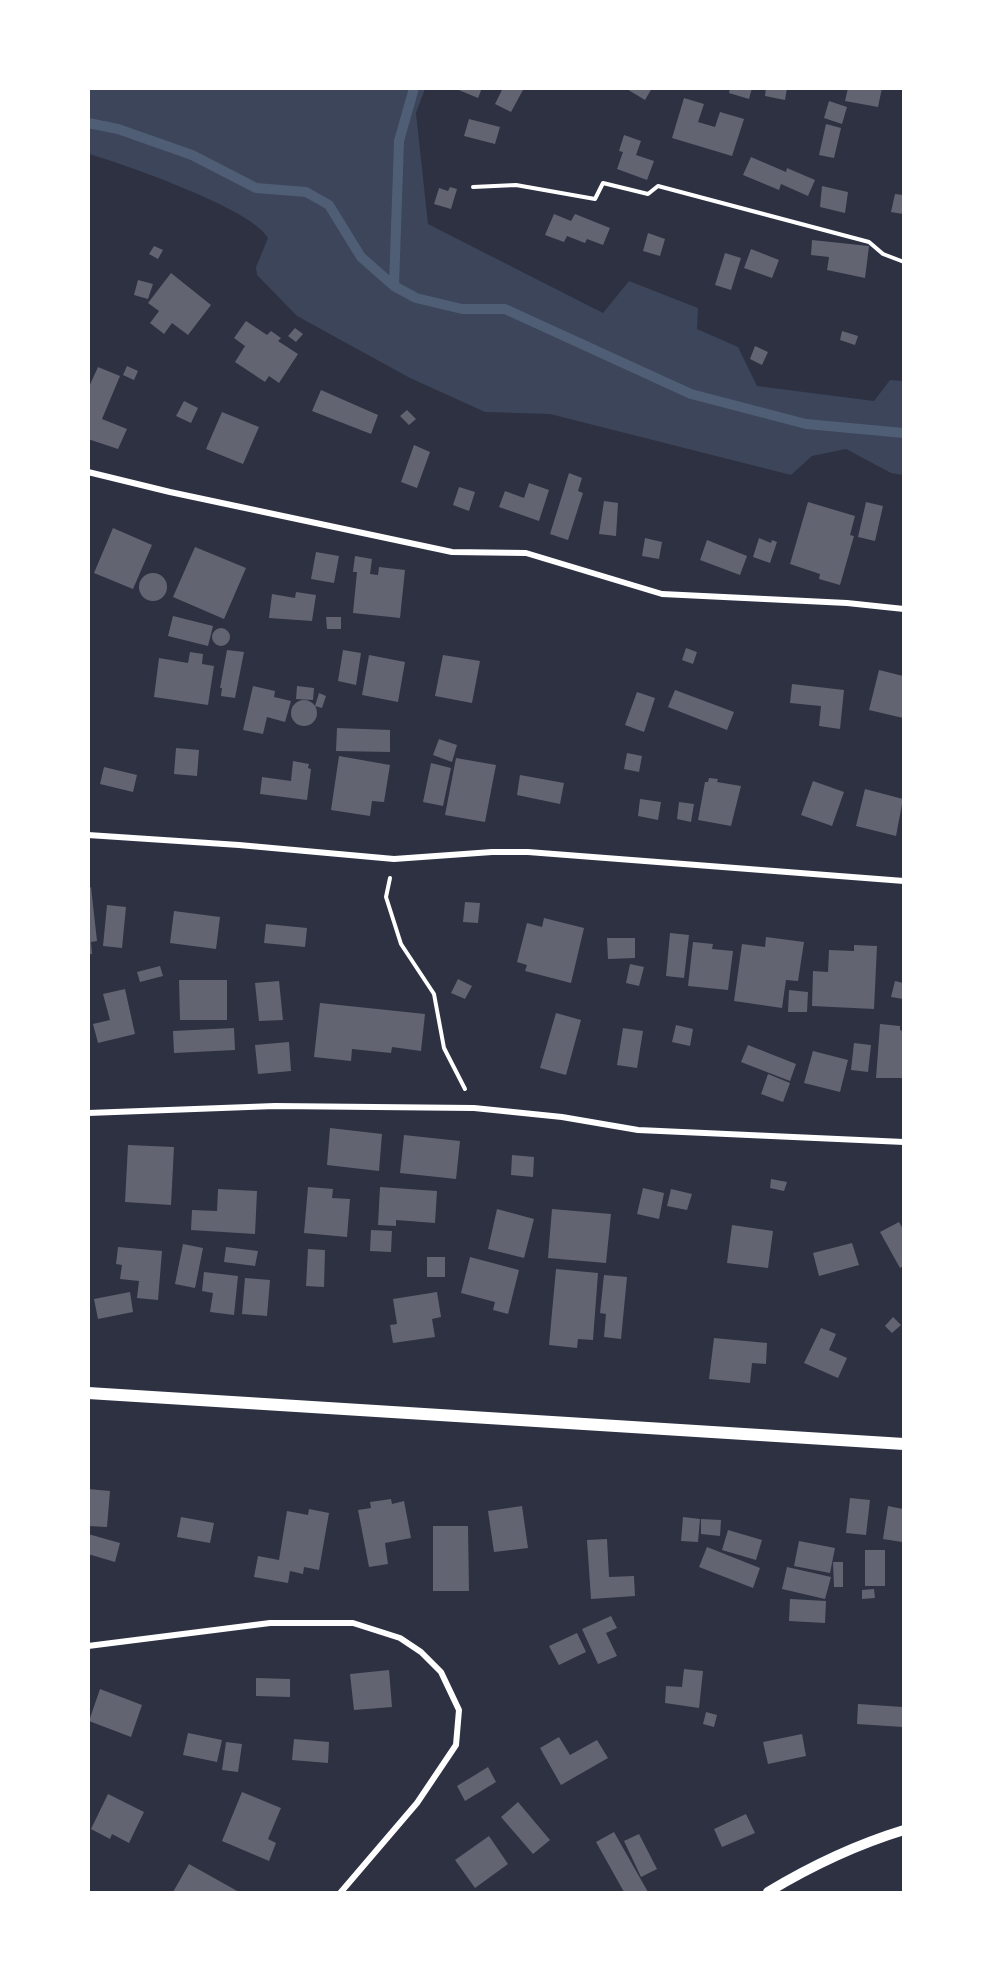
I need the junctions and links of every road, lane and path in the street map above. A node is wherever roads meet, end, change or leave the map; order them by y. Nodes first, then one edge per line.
1 (473, 188) dead end
2 (903, 262) edge
3 (88, 472) edge
4 (903, 609) edge
5 (88, 835) edge
6 (394, 859) junction
7 (903, 881) edge
8 (474, 1108) junction
9 (88, 1113) edge
10 (903, 1142) edge
11 (88, 1393) edge
12 (903, 1444) edge
13 (88, 1646) edge
14 (903, 1830) edge
15 (341, 1893) edge
16 (768, 1893) edge

1 - 2 path
3 - 4 street
5 - 6 street
6 - 7 street
6 - 8 path
8 - 9 street
8 - 10 street
11 - 12 main road
13 - 15 street
14 - 16 street

